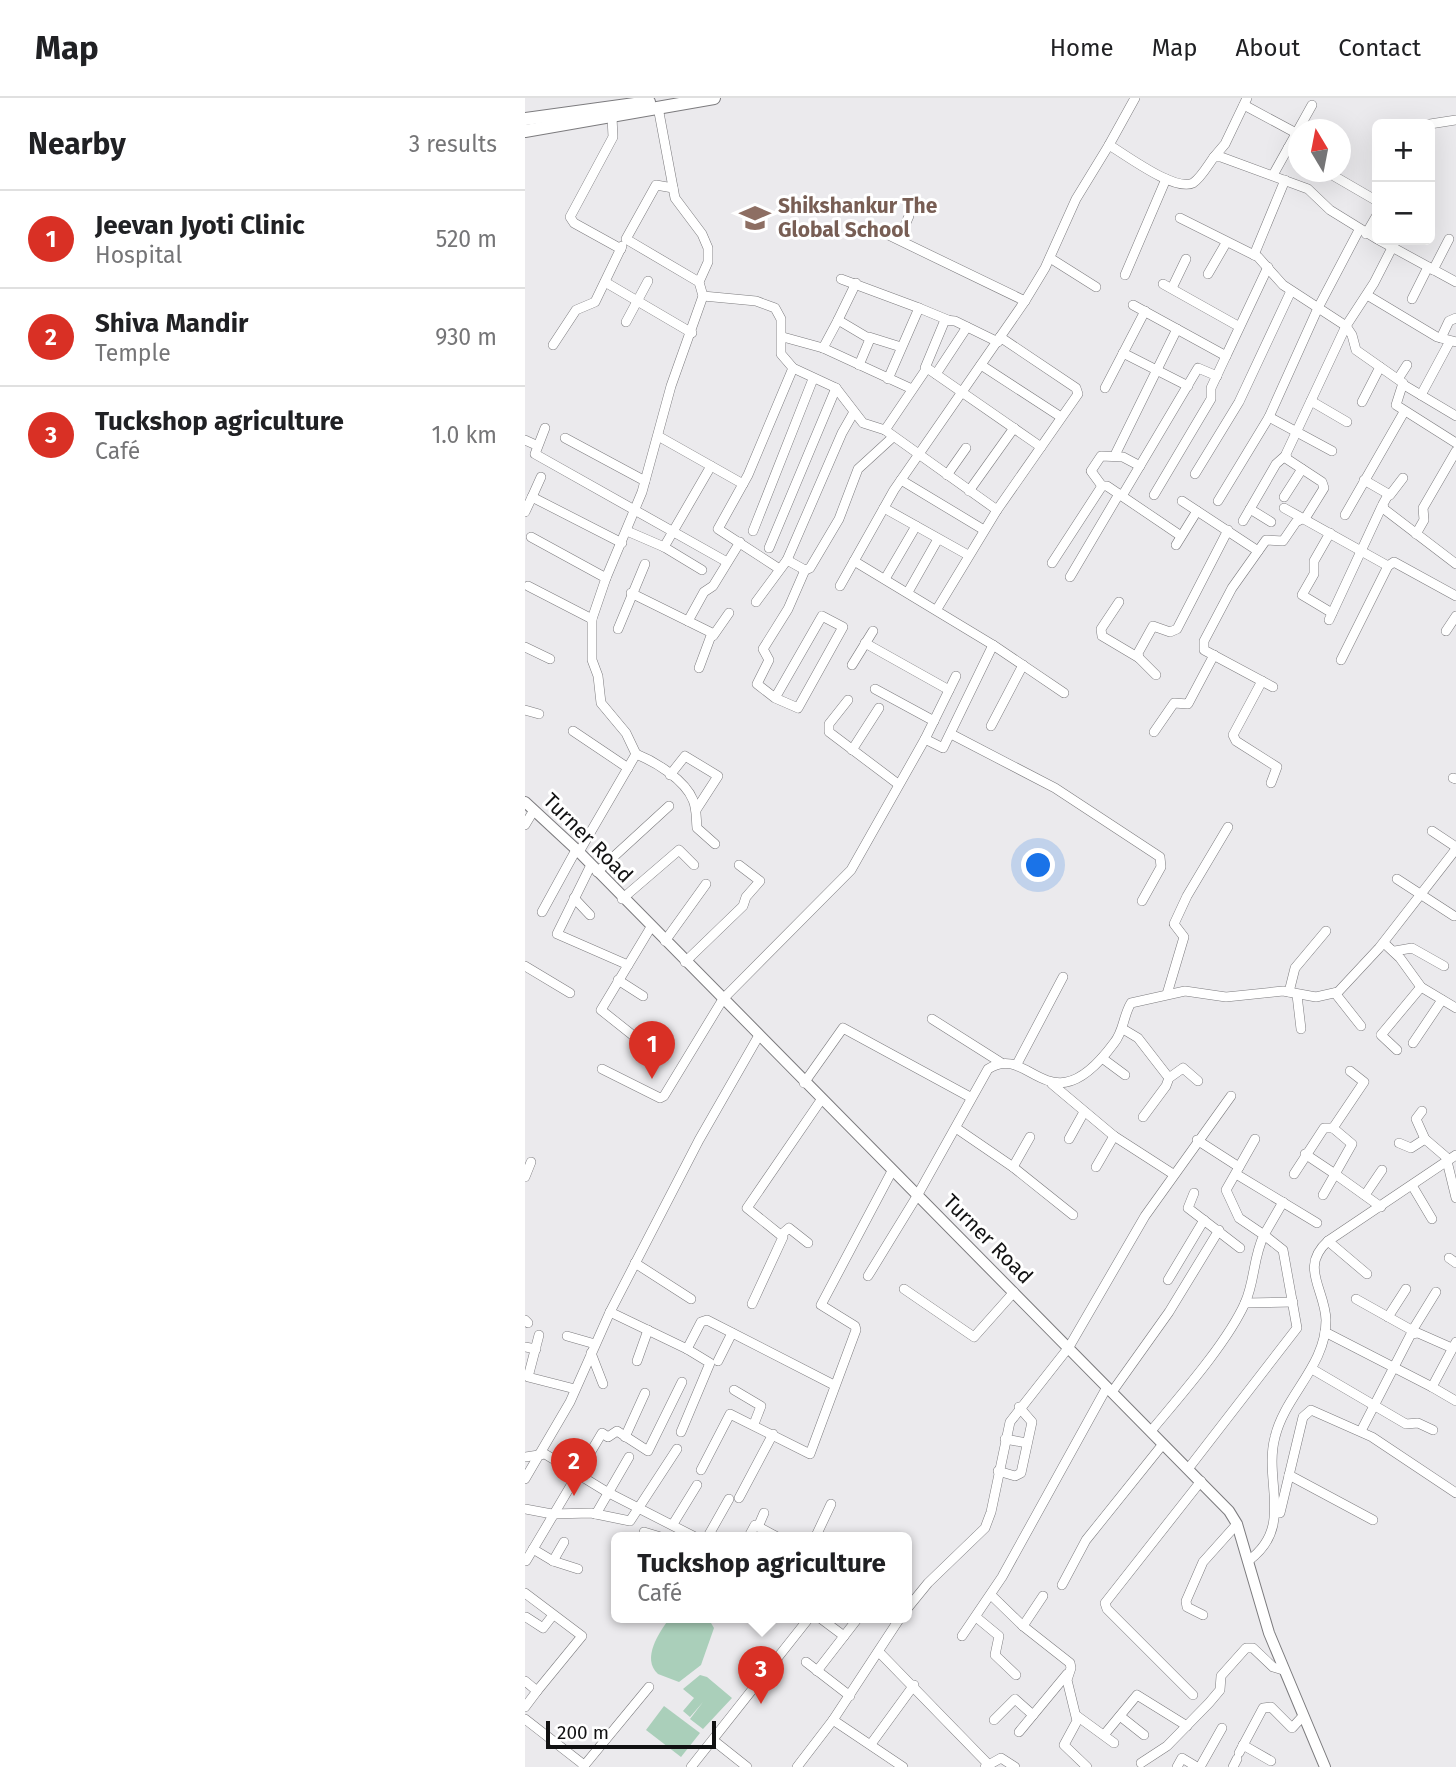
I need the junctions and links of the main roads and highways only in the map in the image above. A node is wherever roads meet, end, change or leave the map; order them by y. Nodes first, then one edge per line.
1 (714, 98) edge
2 (666, 102) edge
3 (629, 106) edge
4 (525, 119) edge
5 (525, 125) edge
6 (525, 131) edge
7 (529, 806) edge
8 (1325, 1767) edge

1 - 2 highway
2 - 3 highway
3 - 4 highway
3 - 5 highway
3 - 6 highway
7 - 8 main road, Turner Road

